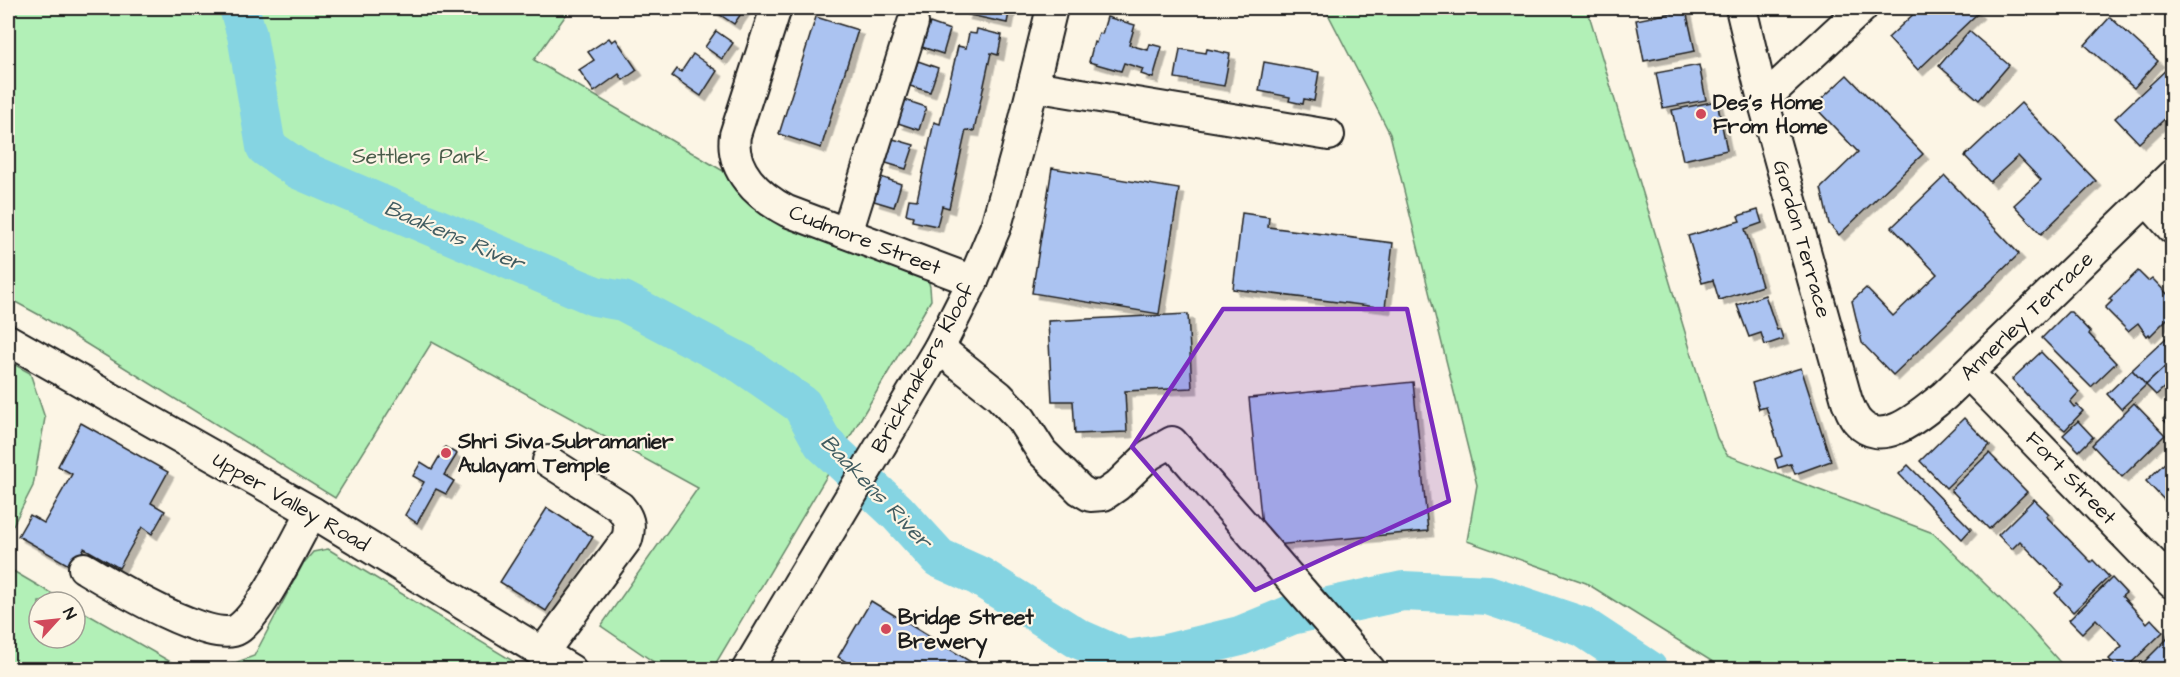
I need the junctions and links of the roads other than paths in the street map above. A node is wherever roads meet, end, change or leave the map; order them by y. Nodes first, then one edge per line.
1 (776, 8) edge
2 (1052, 8) edge
3 (1741, 8) edge
4 (1862, 8) edge
5 (913, 23) dead end
6 (1034, 86) junction
7 (1763, 100) junction
8 (1329, 135) dead end
9 (2172, 175) edge
10 (2147, 200) junction
11 (2172, 228) edge
12 (847, 233) junction
13 (973, 281) junction
14 (8, 340) edge
15 (939, 348) junction
16 (1969, 374) junction
17 (1868, 429) joint
18 (548, 461) dead end
19 (312, 512) junction
20 (84, 568) dead end
21 (2172, 583) edge
22 (543, 652) junction
23 (571, 669) edge
24 (747, 669) edge
25 (1370, 669) edge

1 - 12 street, Cudmore Street
2 - 6 street, Brickmakers Kloof
3 - 7 street, Gordon Terrace
4 - 7 street
5 - 12 street
6 - 8 street
6 - 13 street, Brickmakers Kloof
7 - 17 street, Gordon Terrace
9 - 10 street, Annerley Terrace
10 - 11 street
10 - 16 street, Annerley Terrace
12 - 13 street, Cudmore Street
13 - 15 street, Brickmakers Kloof
14 - 19 street, Upper Valley Road
15 - 24 street, Brickmakers Kloof
15 - 25 street
16 - 17 street, Annerley Terrace
16 - 21 street, Fort Street
18 - 22 street
19 - 20 street
19 - 22 street, Upper Valley Road
22 - 23 street, Upper Valley Road

